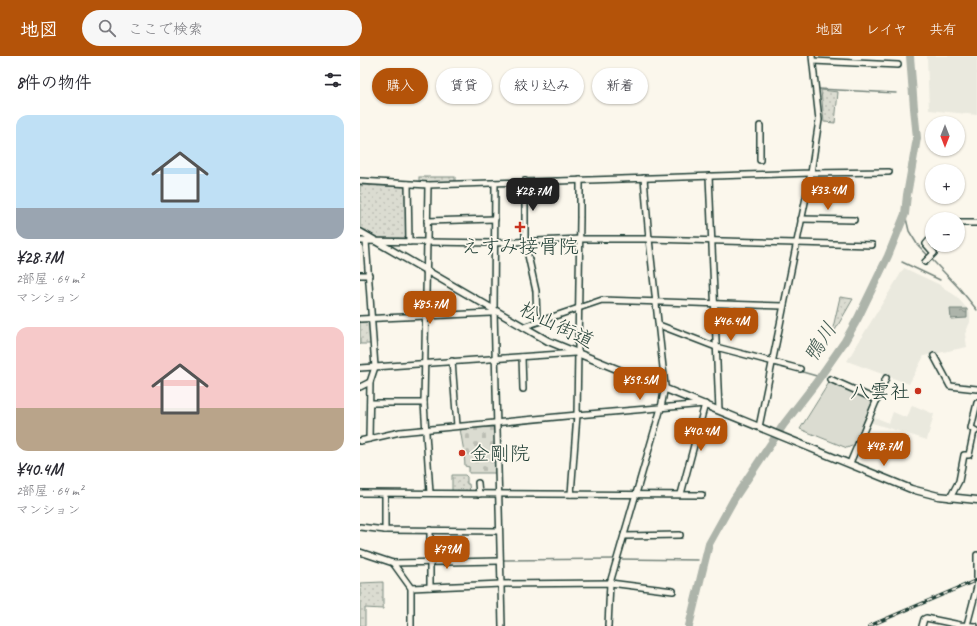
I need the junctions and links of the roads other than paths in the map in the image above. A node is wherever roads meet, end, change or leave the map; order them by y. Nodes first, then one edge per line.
1 (812, 59) edge
2 (898, 65) dead end
3 (760, 126) dead end
4 (760, 160) dead end
5 (889, 172) dead end
6 (811, 173) junction
7 (709, 176) junction
8 (644, 178) junction
9 (580, 180) junction
10 (360, 181) edge
11 (525, 182) junction
12 (495, 183) junction
13 (408, 184) junction
14 (428, 185) junction
15 (495, 219) junction
16 (801, 219) junction
17 (854, 220) dead end
18 (427, 221) junction
19 (965, 223) edge
20 (977, 223) edge
21 (360, 232) edge
22 (581, 239) junction
23 (649, 239) junction
24 (363, 241) edge
25 (375, 241) junction
26 (712, 241) junction
27 (409, 242) junction
28 (427, 242) junction
29 (525, 242) junction
30 (796, 242) junction
31 (494, 243) junction
32 (872, 245) dead end
33 (933, 252) edge
34 (925, 262) dead end
35 (426, 272) junction
36 (360, 275) edge
37 (369, 275) junction
38 (656, 302) junction
39 (714, 304) junction
40 (783, 306) junction
41 (580, 308) junction
42 (494, 310) junction
43 (426, 316) junction
44 (360, 319) edge
45 (372, 319) junction
46 (537, 322) junction
47 (659, 325) junction
48 (523, 327) junction
49 (716, 347) junction
50 (576, 354) junction
51 (934, 356) dead end
52 (522, 357) junction
53 (496, 358) junction
54 (452, 361) junction
55 (772, 362) junction
56 (425, 363) junction
57 (375, 367) junction
58 (360, 368) edge
59 (800, 369) dead end
60 (886, 378) dead end
61 (830, 379) dead end
62 (370, 382) junction
63 (360, 387) edge
64 (665, 388) junction
65 (523, 389) dead end
66 (977, 389) edge
67 (877, 400) junction
68 (370, 403) junction
69 (424, 403) junction
70 (977, 403) edge
71 (705, 404) junction
72 (661, 408) junction
73 (719, 410) junction
74 (577, 415) junction
75 (497, 423) junction
76 (457, 426) junction
77 (759, 427) junction
78 (425, 430) junction
79 (976, 431) edge
80 (369, 439) junction
81 (360, 441) edge
82 (850, 463) junction
83 (478, 483) dead end
84 (430, 493) junction
85 (360, 494) edge
86 (385, 494) junction
87 (479, 494) junction
88 (499, 494) junction
89 (571, 494) junction
90 (681, 494) junction
91 (636, 495) junction
92 (702, 495) dead end
93 (950, 498) junction
94 (977, 500) edge
95 (360, 527) edge
96 (385, 530) junction
97 (430, 530) junction
98 (499, 531) junction
99 (680, 535) dead end
100 (624, 536) junction
101 (360, 552) edge
102 (977, 555) edge
103 (500, 560) junction
104 (393, 562) junction
105 (430, 562) junction
106 (610, 583) junction
107 (501, 584) junction
108 (430, 587) junction
109 (977, 587) edge
110 (410, 588) junction
111 (673, 591) dead end
112 (977, 621) edge
113 (967, 625) junction
114 (411, 626) edge
115 (502, 626) edge
116 (608, 626) edge
117 (922, 626) edge
118 (960, 626) edge
119 (975, 626) edge

1 - 2 street
1 - 6 street
3 - 4 street
5 - 6 street
6 - 7 street
6 - 16 street
7 - 8 street
7 - 26 street
8 - 9 street
8 - 23 street
9 - 11 street
9 - 22 street
10 - 13 street
11 - 12 street
11 - 29 street
12 - 14 street
12 - 15 street
13 - 14 street
13 - 27 street
14 - 18 street
15 - 18 street
15 - 31 street
16 - 17 street
16 - 30 street
18 - 28 street
19 - 20 street
21 - 25 main road, 松山街道
22 - 23 street
22 - 29 street
22 - 41 street
23 - 26 street
23 - 38 street
24 - 25 street
24 - 37 street
25 - 27 street
25 - 35 main road, 松山街道
26 - 30 street
26 - 39 street
27 - 28 street
28 - 31 street
28 - 35 street
29 - 31 street
29 - 46 street
30 - 32 street
30 - 40 street
31 - 42 street
33 - 34 street
35 - 42 main road, 松山街道
35 - 43 street
36 - 37 street
37 - 45 street
38 - 39 street
38 - 41 street
38 - 47 street
39 - 40 street
39 - 49 street
40 - 55 street
41 - 46 street
41 - 50 street
42 - 43 street
42 - 48 main road, 松山街道
42 - 53 street
43 - 45 street
43 - 56 street
44 - 45 street
45 - 57 street
46 - 48 street
47 - 49 street
47 - 64 street
48 - 50 main road, 松山街道
49 - 55 street
49 - 73 street
50 - 52 street
50 - 64 main road, 松山街道
50 - 74 street
51 - 66 street
52 - 53 street
52 - 65 street
53 - 54 street
53 - 75 street
54 - 56 street
54 - 76 street
55 - 59 street
55 - 77 street
56 - 57 street
56 - 69 street
57 - 58 street
57 - 62 street
60 - 67 street
61 - 67 street
62 - 63 street
62 - 68 street
64 - 71 main road, 松山街道
64 - 72 street
67 - 82 street
68 - 69 street
68 - 80 street
69 - 78 street
70 - 79 street
71 - 72 street
71 - 73 main road, 松山街道
71 - 90 street
72 - 74 street
72 - 91 street
73 - 77 main road, 松山街道
74 - 75 street
74 - 89 street
75 - 76 street
75 - 88 street
76 - 78 street
77 - 82 main road, 松山街道
78 - 80 street
78 - 84 street
79 - 93 street
80 - 81 street
82 - 93 main road, 松山街道
83 - 87 street
84 - 86 street
84 - 87 street
85 - 86 street
86 - 96 street
87 - 88 street
88 - 89 street
88 - 98 street
89 - 91 street
90 - 91 street
90 - 92 street
91 - 100 street
93 - 94 main road, 松山街道
95 - 96 street
96 - 97 street
97 - 98 street
97 - 105 street
98 - 103 street
99 - 100 street
100 - 106 street
101 - 104 street
102 - 109 street
103 - 105 street
103 - 107 street
104 - 105 street
104 - 110 street
105 - 108 street
106 - 107 street
106 - 111 street
106 - 116 street
107 - 108 street
107 - 115 street
108 - 110 street
109 - 113 street
110 - 114 street
112 - 119 street
113 - 118 street
113 - 119 street
117 - 118 street

